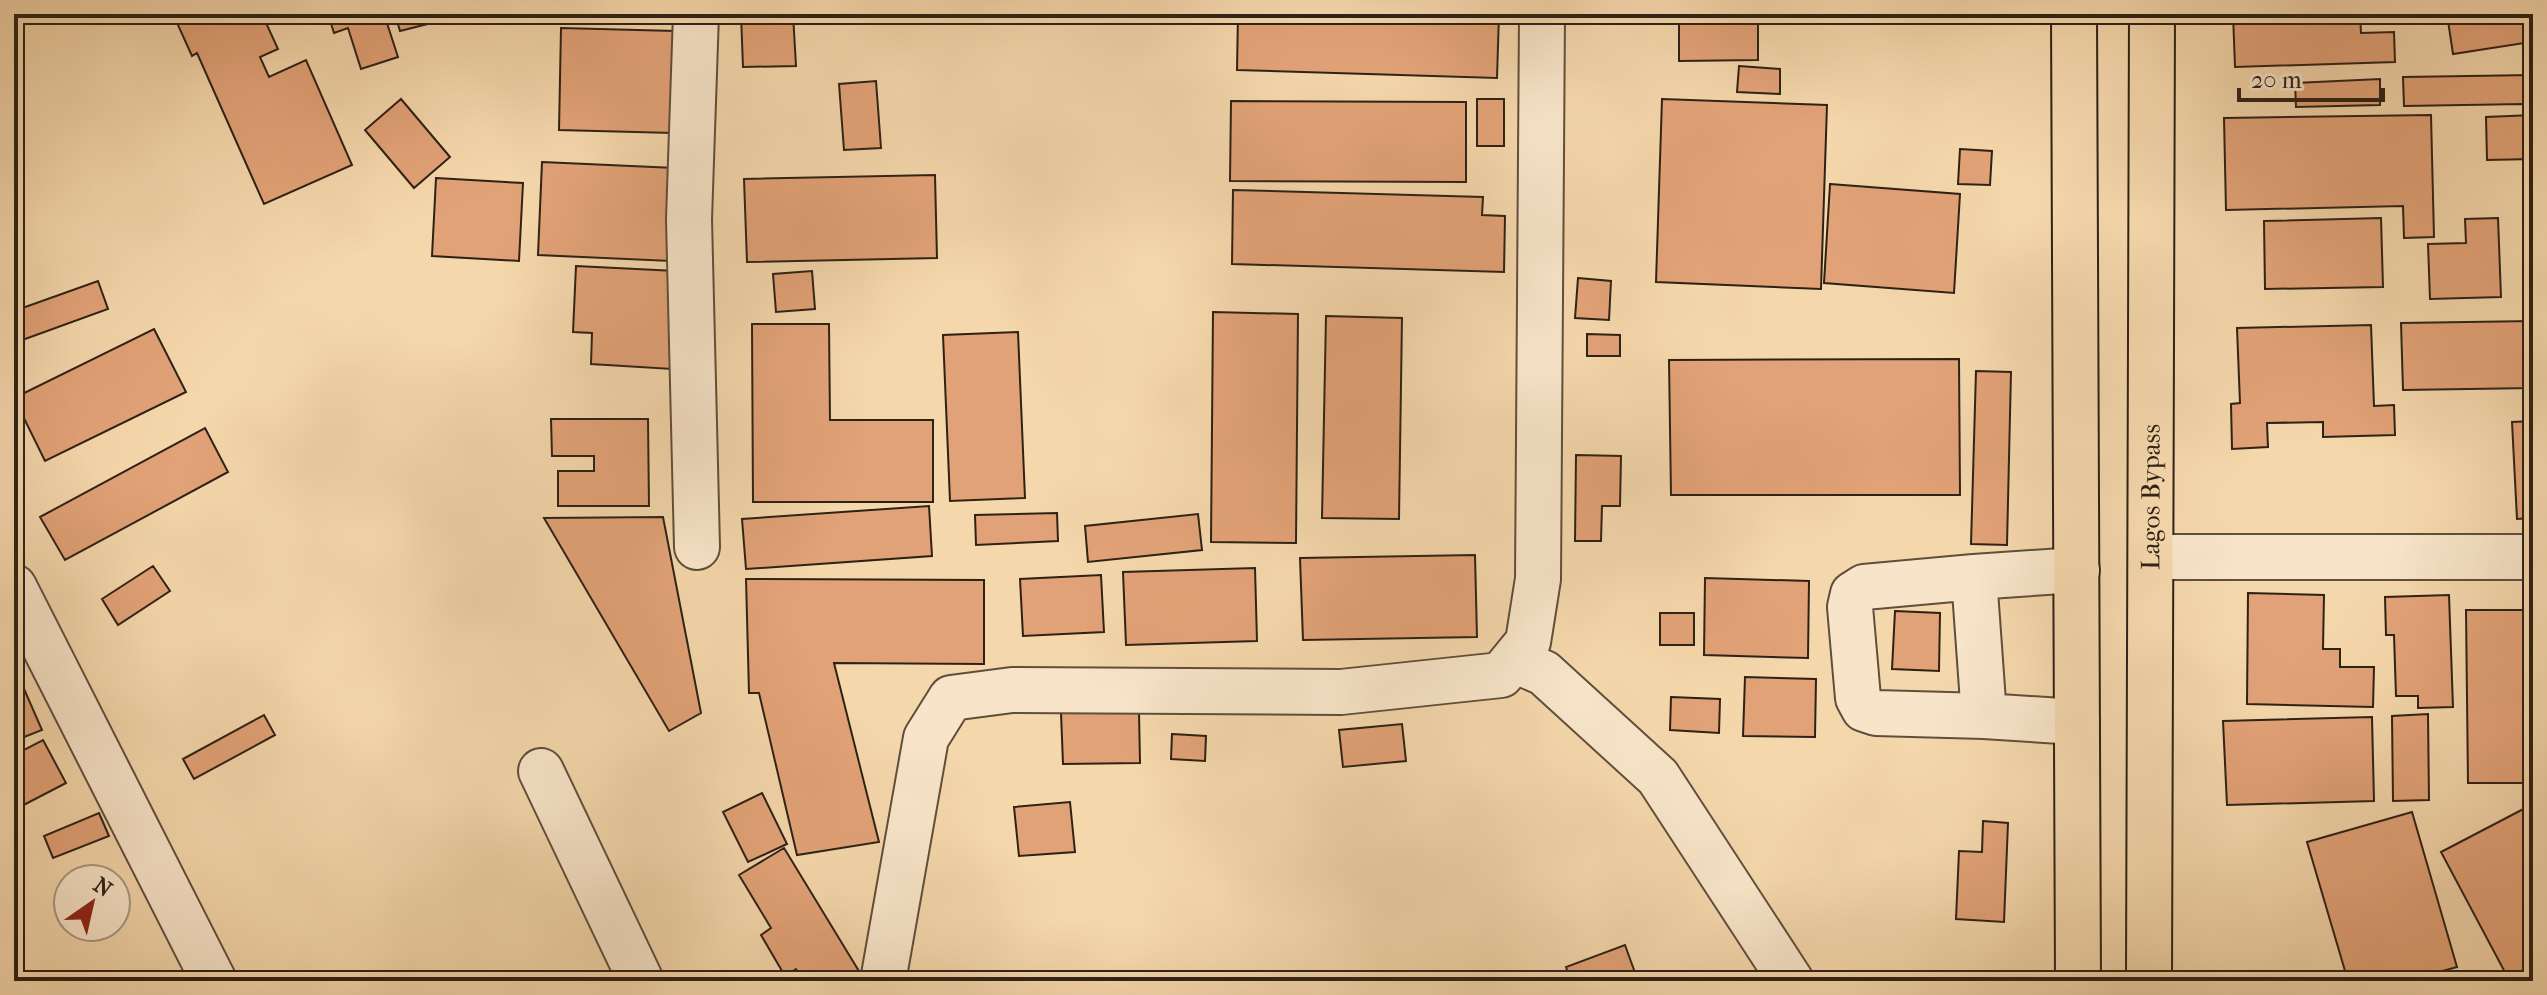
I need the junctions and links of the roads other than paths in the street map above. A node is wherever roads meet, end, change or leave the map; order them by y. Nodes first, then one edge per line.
1 (696, 14) edge
2 (1542, 14) edge
3 (2074, 14) edge
4 (2152, 14) edge
5 (697, 547) dead end
6 (2152, 557) junction
7 (2533, 557) edge
8 (2077, 570) junction
9 (1974, 577) junction
10 (14, 587) edge
11 (1514, 660) junction
12 (1984, 716) junction
13 (2077, 722) junction
14 (541, 771) dead end
15 (214, 981) edge
16 (641, 981) edge
17 (883, 981) edge
18 (1791, 981) edge
19 (2078, 981) edge
20 (2149, 981) edge

1 - 5 street
2 - 11 street
3 - 8 main road
4 - 6 main road, Lagos Bypass
6 - 7 street
6 - 20 main road, Lagos Bypass
8 - 9 street
8 - 13 main road
9 - 12 street
9 - 12 street
10 - 15 street
11 - 17 street
11 - 18 street
12 - 13 street
13 - 19 main road
14 - 16 street

